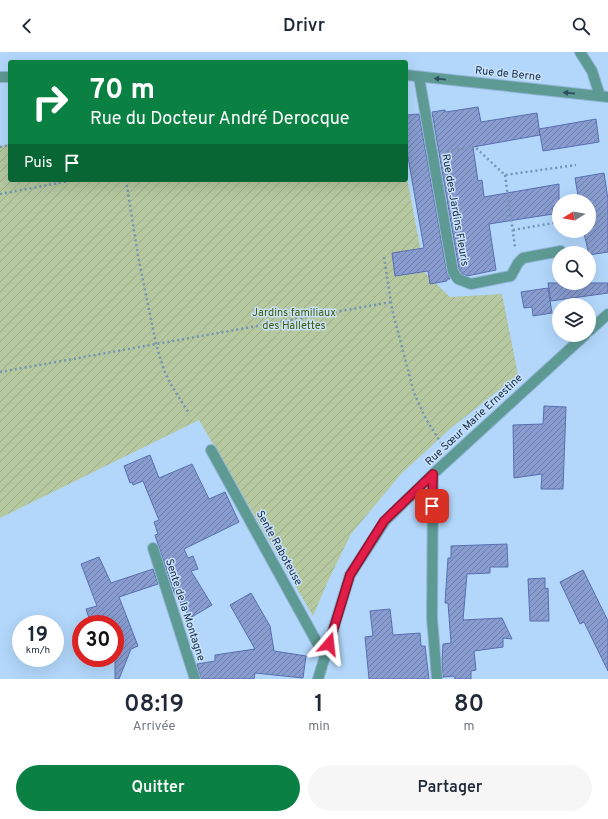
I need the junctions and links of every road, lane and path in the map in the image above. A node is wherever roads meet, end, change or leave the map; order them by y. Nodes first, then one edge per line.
1 (580, 52) edge
2 (408, 75) edge
3 (419, 77) junction
4 (604, 96) edge
5 (433, 154) junction
6 (576, 164) dead end
7 (505, 175) junction
8 (64, 182) edge
9 (126, 182) edge
10 (0, 194) edge
11 (608, 214) edge
12 (596, 216) edge
13 (552, 223) edge
14 (513, 230) junction
15 (552, 253) edge
16 (384, 257) dead end
17 (518, 263) junction
18 (391, 302) junction
19 (608, 314) edge
20 (596, 325) edge
21 (577, 342) edge
22 (156, 344) junction
23 (0, 372) edge
24 (188, 412) dead end
25 (211, 450) dead end
26 (450, 458) junction
27 (433, 474) junction
28 (153, 548) dead end
29 (325, 657) junction
30 (195, 679) edge
31 (318, 679) edge
32 (437, 679) edge

1 - 4 street
2 - 3 street, Rue de Berne
4 -> 3 street, Rue de Berne
3 - 5 street, Rue des Jardins Fleuris
5 - 7 path
5 - 17 street, Rue des Jardins Fleuris
6 - 7 path
7 - 14 path
8 - 10 path
9 - 22 path
11 - 12 path
13 - 14 path
14 - 17 path
15 - 17 street, Rue des Jardins Fleuris
16 - 18 path
18 - 22 path
18 - 26 path
19 - 20 street
21 - 26 street, Rue Sœur Marie Ernestine
22 - 23 path
22 - 24 path
25 - 29 street, Sente Raboteuse
26 - 27 street, Rue Sœur Marie Ernestine
27 - 29 street, Rue Sœur Marie Ernestine
27 - 32 street
28 - 30 street, Sente de la Montagne
29 - 31 street, Rue Sœur Marie Ernestine

